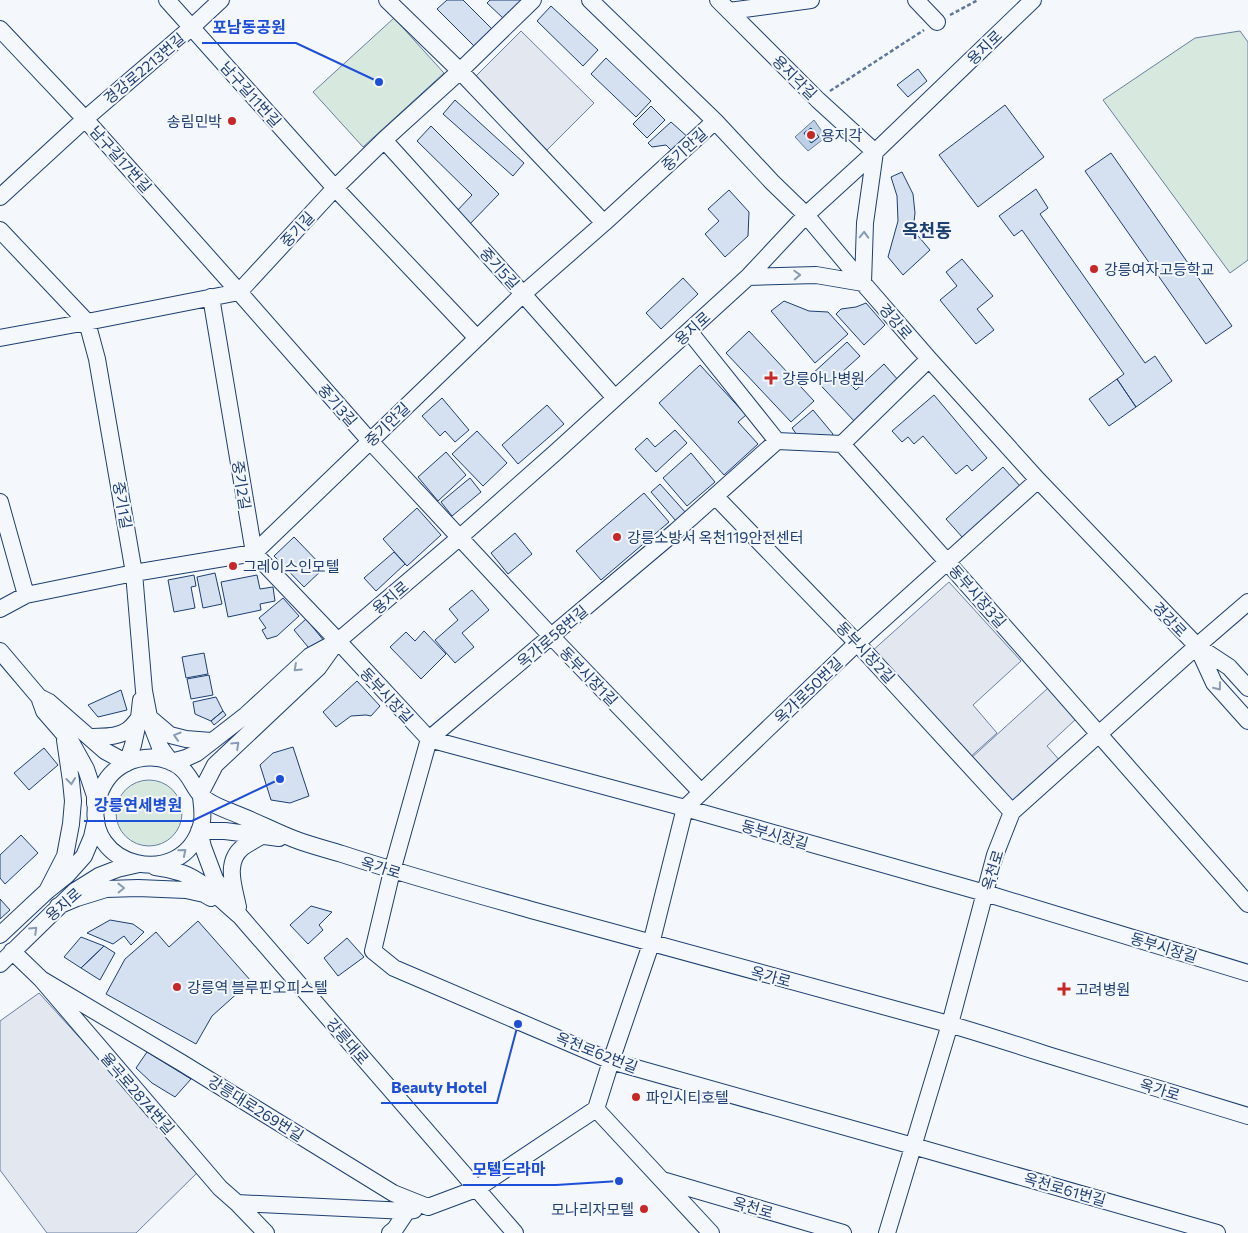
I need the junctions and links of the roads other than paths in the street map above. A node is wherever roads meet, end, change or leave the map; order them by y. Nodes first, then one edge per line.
1 (168, 0) edge
2 (221, 0) edge
3 (387, 0) edge
4 (533, 0) edge
5 (590, 0) edge
6 (811, 0) edge
7 (916, 0) edge
8 (1033, 0) edge
9 (728, 4) edge
10 (937, 22) road end
11 (192, 27) junction
12 (0, 29) edge
13 (460, 72) junction
14 (85, 119) junction
15 (715, 121) junction
16 (384, 140) junction
17 (875, 152) junction
18 (335, 188) junction
19 (0, 197) edge
20 (806, 215) junction
21 (604, 223) junction
22 (0, 230) edge
23 (748, 277) junction
24 (863, 283) junction
25 (239, 292) junction
26 (523, 294) junction
27 (211, 297) junction
28 (87, 322) junction
29 (690, 331) junction
30 (0, 338) edge
31 (477, 338) junction
32 (929, 359) junction
33 (614, 398) junction
34 (777, 440) junction
35 (370, 441) junction
36 (842, 444) junction
37 (1038, 480) junction
38 (716, 496) junction
39 (0, 502) edge
40 (459, 538) junction
41 (254, 553) junction
42 (947, 561) junction
43 (134, 573) junction
44 (26, 594) junction
45 (1248, 602) edge
46 (0, 610) edge
47 (551, 636) junction
48 (338, 641) junction
49 (857, 643) junction
50 (1197, 646) junction
51 (0, 651) edge
52 (1248, 688) edge
53 (39, 697) junction
54 (144, 717) junction
55 (1248, 721) edge
56 (63, 733) junction
57 (1099, 735) junction
58 (89, 737) junction
59 (429, 740) junction
60 (211, 741) junction
61 (171, 762) junction
62 (127, 763) junction
63 (215, 765) junction
64 (701, 792) junction
65 (201, 796) junction
66 (685, 808) junction
67 (96, 811) junction
68 (1012, 812) junction
69 (240, 816) junction
70 (199, 831) junction
71 (261, 836) junction
72 (294, 839) junction
73 (144, 865) junction
74 (392, 871) junction
75 (47, 891) junction
76 (985, 893) junction
77 (1248, 904) edge
78 (58, 906) junction
79 (240, 916) junction
80 (0, 935) edge
81 (651, 944) junction
82 (12, 952) junction
83 (0, 964) edge
84 (1248, 973) edge
85 (41, 980) junction
86 (950, 1024) junction
87 (611, 1061) junction
88 (596, 1109) junction
89 (1248, 1116) edge
90 (913, 1146) junction
91 (662, 1180) junction
92 (476, 1188) junction
93 (237, 1203) junction
94 (428, 1207) junction
95 (407, 1211) junction
96 (395, 1232) edge
97 (266, 1233) edge
98 (515, 1233) edge
99 (711, 1233) edge
100 (843, 1233) edge
101 (887, 1233) edge
102 (1217, 1233) edge

1 - 11 street, 남구길11번길
2 - 11 street, 경강로2213번길
3 - 13 street
4 - 13 street, 중기길
5 - 15 street, 경강로
6 - 9 street
7 - 10 street
8 - 17 street, 용지로
9 - 17 street, 용지각길
11 - 14 street, 경강로2213번길
11 - 18 street, 남구길11번길
12 - 14 street, 남구길17번길
13 - 16 street, 중기길
13 - 21 street
14 - 19 street, 경강로2213번길
14 - 25 street, 남구길17번길
15 - 20 street, 경강로
15 - 21 street, 중기안길
16 - 18 street, 중기길
16 - 26 street, 중기5길
17 - 20 street, 용지로
24 -> 17 street
18 - 25 street, 중기길
18 - 31 street, 남구길11번길
20 - 23 street, 용지로
20 - 24 street, 경강로
21 - 26 street, 중기안길
22 - 28 street
23 -> 24 street
23 - 29 street, 용지로
24 - 32 street, 경강로
25 - 27 street
25 - 35 street, 중기3길
26 - 31 street, 중기안길
26 - 33 street, 중기5길
27 - 28 street
27 - 41 street, 중기2길
28 - 30 street
28 - 43 street, 중기1길
29 - 33 street, 용지로
29 - 34 street
31 - 35 street, 중기안길
32 - 36 street
32 - 37 street, 경강로
33 - 40 street, 용지로
34 - 36 street
34 - 38 street, 옥가로58번길
35 - 40 street, 중기3길
35 - 41 street, 중기안길
36 - 42 street, 동부시장3길
37 - 42 street, 옥가로50번길
37 - 50 street, 경강로
38 - 47 street, 옥가로58번길
38 - 49 street, 동부시장2길
39 - 44 street
40 - 47 street, 동부시장1길
40 - 48 street, 용지로
41 - 43 street
41 - 48 street
42 - 49 street, 옥가로50번길
42 - 57 street, 동부시장3길
43 - 44 street
43 - 54 street, 중기1길
44 - 46 street
45 - 50 street, 옥천로
47 - 59 street, 옥가로58번길
47 - 64 street, 동부시장1길
48 - 59 street, 동부시장길
48 -> 60 street, 용지로
63 -> 48 street, 용지로
49 - 64 street, 옥가로50번길
49 - 68 street, 동부시장2길
50 - 52 street, 경강로
50 -> 55 street, 경강로
50 - 57 street, 옥천로
51 - 53 street
53 - 56 street
53 - 58 street
54 - 58 street
60 -> 54 street
54 - 61 street
54 - 62 street
56 - 67 street
56 -> 75 street
57 - 68 street, 옥천로
57 - 77 street, 동부시장3길
58 - 62 street
59 - 66 street, 동부시장길
59 - 74 street
60 - 61 street, 용지로
61 - 62 street
61 - 65 street
62 - 67 street
63 - 65 street, 용지로
63 - 69 street
64 - 66 street, 옥가로50번길
65 - 69 street
65 - 70 street
66 - 76 street, 동부시장길
66 - 81 street
67 - 73 street
67 - 75 street, 용지로
68 - 76 street, 옥천로
69 - 72 street
70 - 71 street
73 -> 70 street
70 - 79 street
71 - 72 street
71 - 79 street
72 - 74 street, 옥가로
73 - 78 street, 용지로
73 - 79 street
74 - 81 street, 옥가로
74 - 87 street, 옥천로62번길
75 - 80 street, 용지로
76 - 84 street, 동부시장길
76 - 86 street, 옥천로
78 -> 79 street
82 -> 78 street, 용지로
79 - 92 street, 강릉대로
81 - 86 street, 옥가로
81 - 87 street
82 - 83 street, 용지로
82 - 85 street, 율곡로2874번길
85 - 93 street, 율곡로2874번길
85 - 94 street, 강릉대로269번길
86 - 89 street, 옥가로
86 - 90 street, 옥천로
87 - 88 street
87 - 90 street, 옥천로62번길
88 - 91 street
88 - 92 street
90 - 101 street, 옥천로
90 - 102 street, 옥천로61번길
91 - 99 street
91 - 100 street, 옥천로
92 - 94 street
92 - 98 street, 강릉대로
93 - 95 street
93 - 97 street, 율곡로2874번길
94 - 95 street
95 - 96 street

